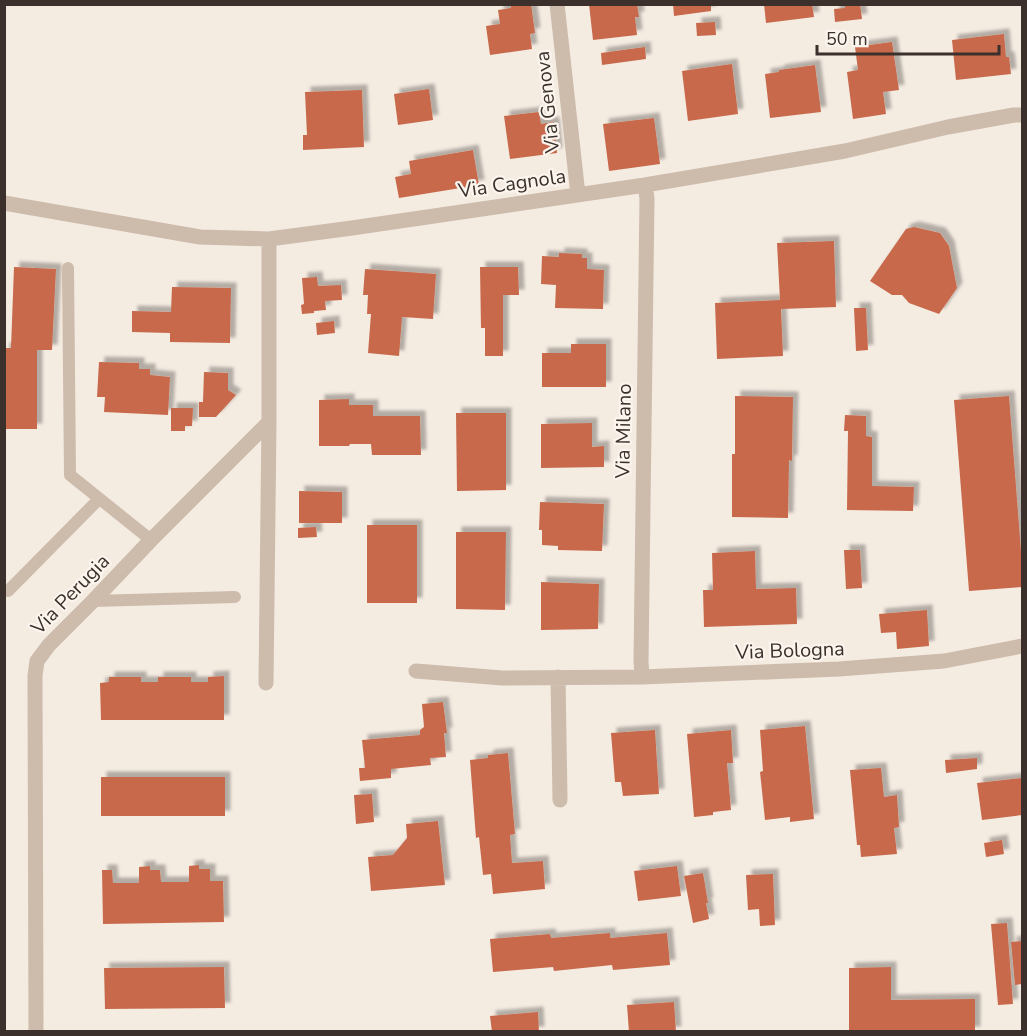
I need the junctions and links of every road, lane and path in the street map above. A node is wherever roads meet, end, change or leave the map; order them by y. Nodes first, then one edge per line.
1 (557, 4) edge
2 (1023, 115) edge
3 (645, 185) junction
4 (578, 195) junction
5 (4, 203) edge
6 (269, 239) junction
7 (68, 268) dead end
8 (269, 422) junction
9 (99, 499) junction
10 (151, 540) junction
11 (8, 591) dead end
12 (235, 597) dead end
13 (93, 602) junction
14 (1023, 646) edge
15 (416, 671) dead end
16 (558, 677) junction
17 (642, 677) junction
18 (266, 683) dead end
19 (561, 800) dead end
20 (36, 1032) edge

1 - 4 street, Via Genova
2 - 3 street, Via Cagnola
3 - 4 street, Via Cagnola
3 - 17 street, Via Milano
4 - 6 street, Via Cagnola
5 - 6 street, Via Cagnola
6 - 8 street
7 - 9 lane
8 - 10 street, Via Perugia
8 - 18 street
9 - 10 lane
9 - 11 lane
10 - 13 street, Via Perugia
12 - 13 lane
13 - 20 street, Via Perugia
14 - 17 street, Via Bologna
15 - 16 street, Via Bologna
16 - 17 street, Via Bologna
16 - 19 street

